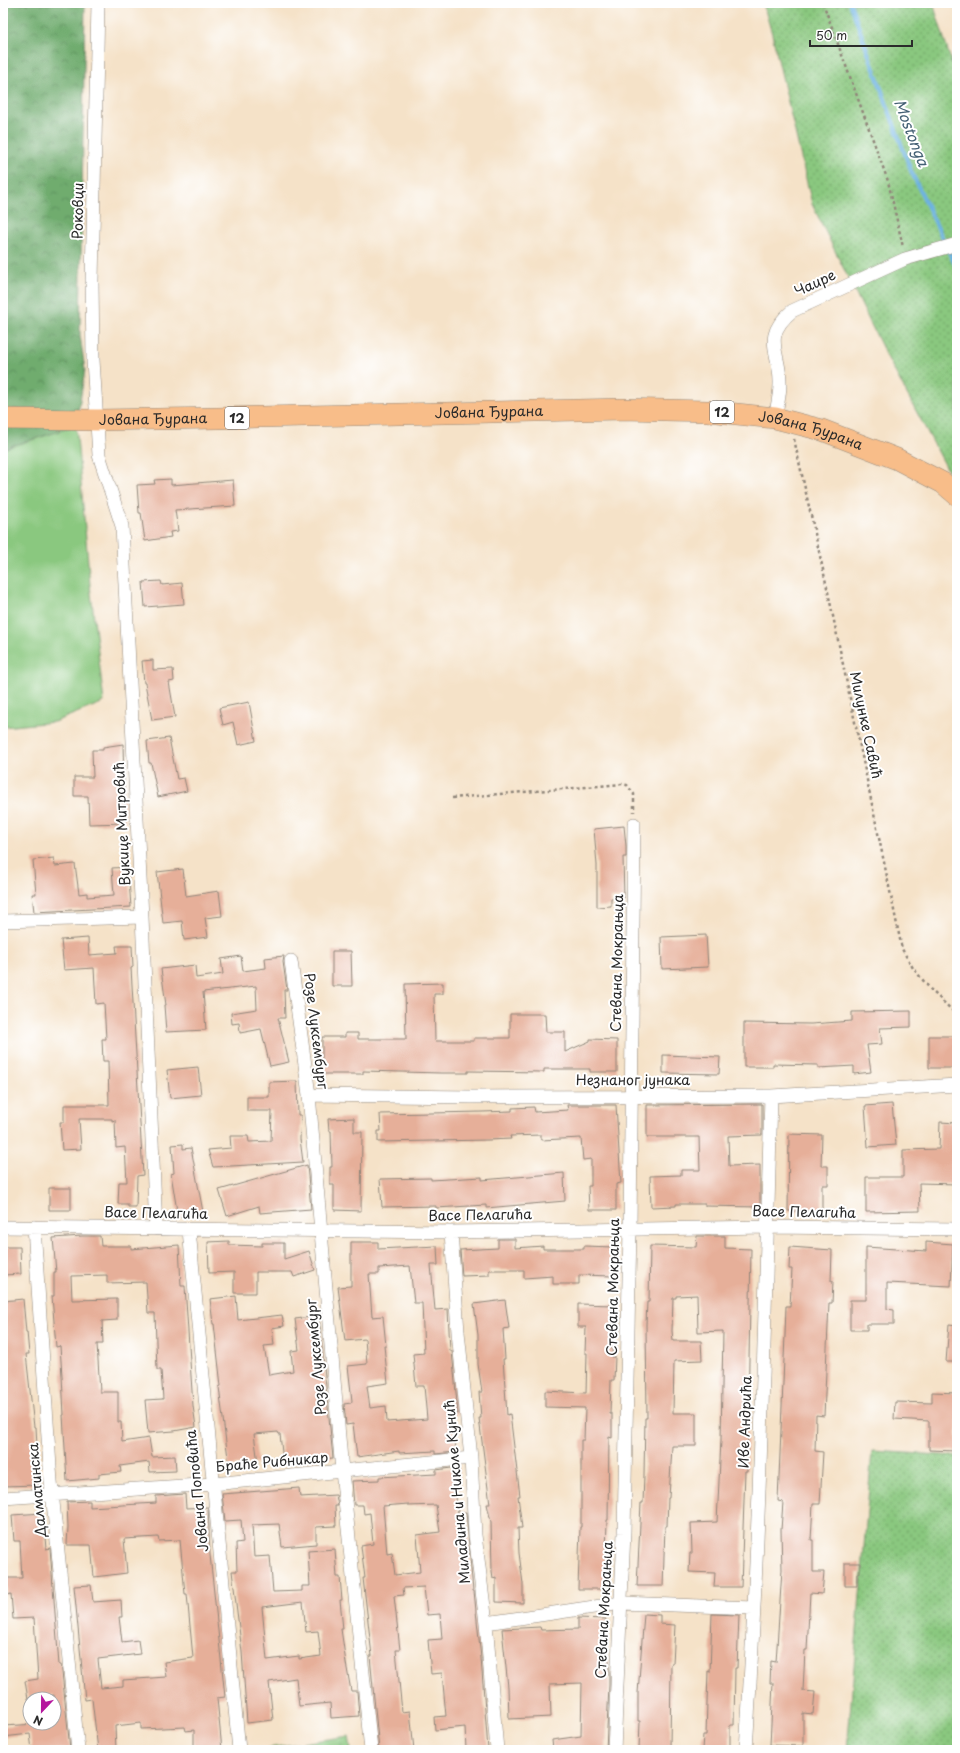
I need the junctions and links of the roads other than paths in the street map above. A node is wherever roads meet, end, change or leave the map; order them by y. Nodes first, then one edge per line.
1 (98, 3) edge
2 (955, 244) edge
3 (3, 419) edge
4 (97, 420) junction
5 (783, 420) junction
6 (957, 495) edge
7 (634, 824) road end
8 (142, 917) junction
9 (3, 921) edge
10 (291, 961) dead end
11 (957, 1085) edge
12 (309, 1095) junction
13 (632, 1095) junction
14 (771, 1096) junction
15 (3, 1227) edge
16 (34, 1227) junction
17 (768, 1227) junction
18 (630, 1228) junction
19 (156, 1229) junction
20 (189, 1230) junction
21 (957, 1230) edge
22 (321, 1231) junction
23 (451, 1232) junction
24 (471, 1458) junction
25 (342, 1471) junction
26 (213, 1484) junction
27 (52, 1494) junction
28 (3, 1498) edge
29 (621, 1603) junction
30 (753, 1608) junction
31 (486, 1623) junction
32 (78, 1750) edge
33 (238, 1750) edge
34 (371, 1750) edge
35 (498, 1750) edge
36 (614, 1750) edge
37 (746, 1750) edge

1 - 4 street, Роковци
2 - 5 street, Чаире
3 - 4 main road, Јована Ђурана / 12
4 - 5 main road, Јована Ђурана / 12
4 - 8 street, Вукице Митровић
5 - 6 main road, Јована Ђурана / 12
7 - 13 street, Стевана Мокрањца
8 - 9 street
8 - 19 street, Вукице Митровић
10 - 12 street, Розе Луксембург
11 - 14 street, Незнаног јунака
12 - 13 street, Незнаног јунака
12 - 22 street, Розе Луксембург
13 - 14 street, Незнаног јунака
13 - 18 street, Стевана Мокрањца
14 - 17 street, Иве Андрића
15 - 16 street, Васе Пелагића
16 - 19 street, Васе Пелагића
16 - 27 street, Далматинска
17 - 18 street, Васе Пелагића
17 - 21 street, Васе Пелагића
17 - 30 street, Иве Андрића
18 - 23 street, Васе Пелагића
18 - 29 street, Стевана Мокрањца
19 - 20 street, Васе Пелагића
20 - 22 street, Васе Пелагића
20 - 26 street, Јована Поповића
22 - 23 street, Васе Пелагића
22 - 25 street, Розе Луксембург
23 - 24 street, Миладина и Николе Кунић
24 - 25 street, Браће Рибникар
24 - 31 street, Миладина и Николе Кунић
25 - 26 street, Браће Рибникар
25 - 34 street, Розе Луксембург
26 - 27 street, Браће Рибникар
26 - 33 street, Јована Поповића
27 - 28 street, Браће Рибникар
27 - 32 street, Далматинска
29 - 30 street
29 - 31 street
29 - 36 street, Стевана Мокрањца
30 - 37 street, Иве Андрића
31 - 35 street, Миладина и Николе Кунић

